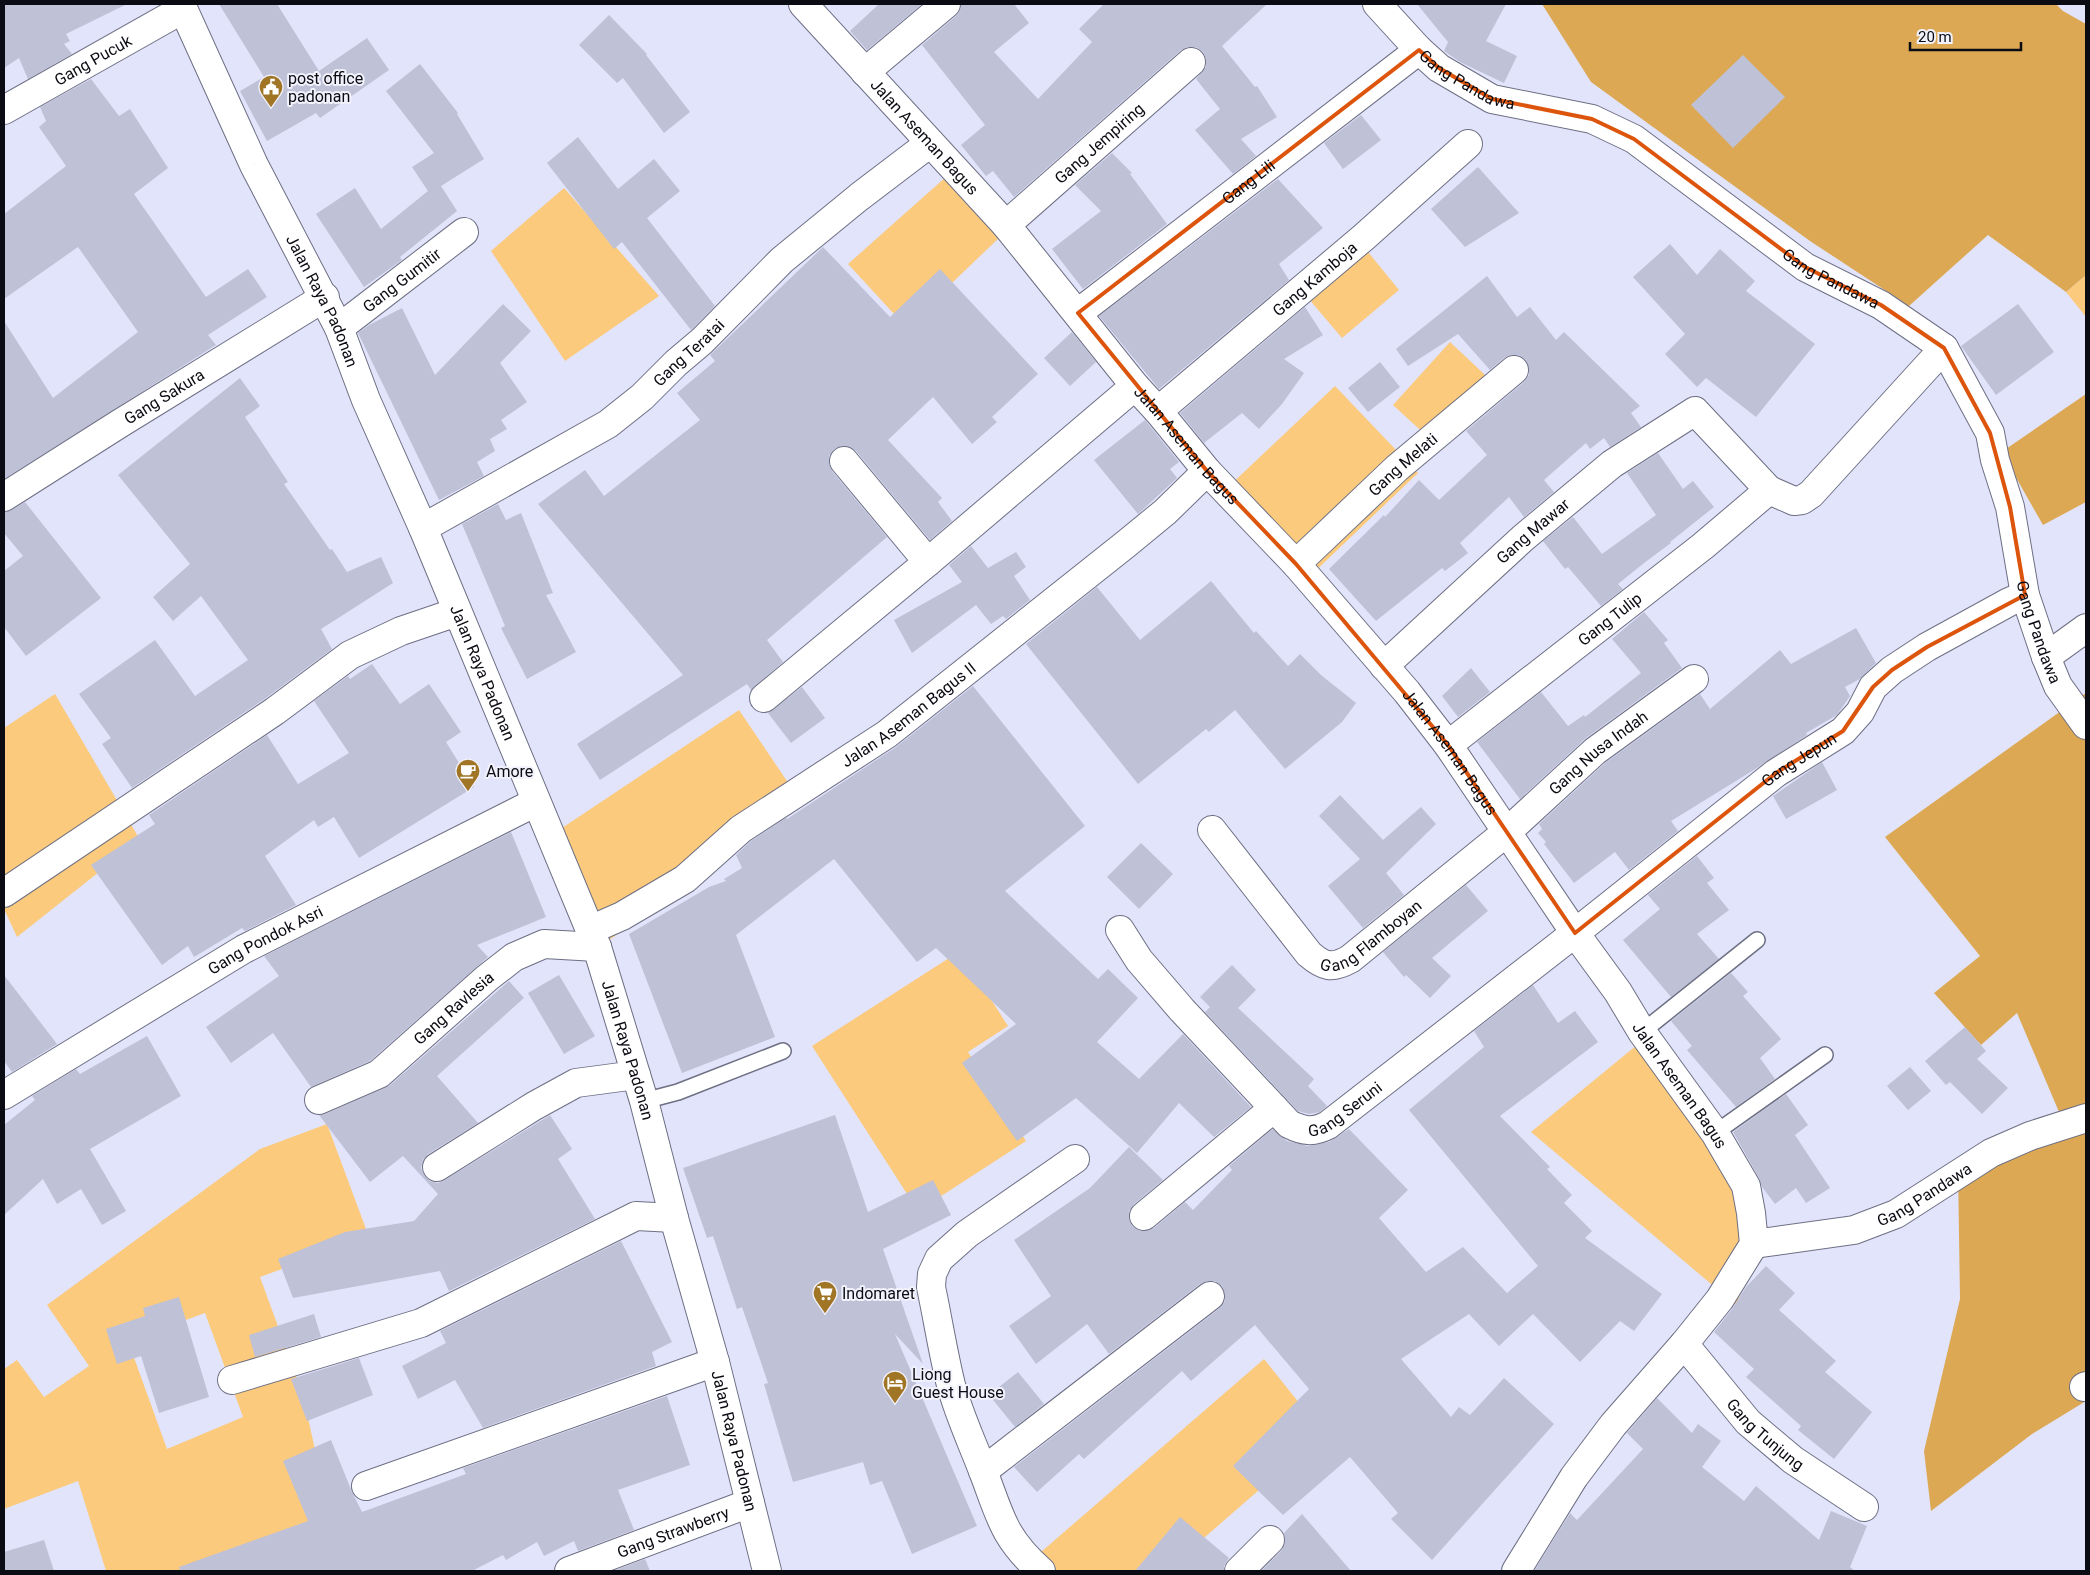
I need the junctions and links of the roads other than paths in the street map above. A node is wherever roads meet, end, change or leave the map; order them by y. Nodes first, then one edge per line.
1 (946, 4) edge
2 (1377, 4) edge
3 (806, 5) edge
4 (182, 6) edge
5 (1419, 50) junction
6 (1191, 62) dead end
7 (865, 72) junction
8 (4, 110) edge
9 (930, 143) junction
10 (1468, 144) dead end
11 (1006, 225) junction
12 (464, 232) dead end
13 (325, 297) junction
14 (1078, 313) junction
15 (339, 328) junction
16 (1944, 348) junction
17 (1514, 370) dead end
18 (1135, 386) junction
19 (1158, 411) junction
20 (844, 461) dead end
21 (1207, 471) junction
22 (1769, 490) junction
23 (4, 497) edge
24 (423, 528) junction
25 (928, 562) junction
26 (1296, 564) junction
27 (2025, 596) junction
28 (456, 612) junction
29 (2086, 628) edge
30 (2046, 657) junction
31 (1384, 666) junction
32 (1694, 678) dead end
33 (764, 698) dead end
34 (2086, 725) edge
35 (1448, 745) junction
36 (536, 802) junction
37 (1212, 830) dead end
38 (1508, 831) junction
39 (4, 893) edge
40 (1120, 930) dead end
41 (1576, 933) junction
42 (594, 938) junction
43 (1757, 940) dead end
44 (1642, 1032) junction
45 (783, 1051) dead end
46 (1825, 1056) dead end
47 (640, 1088) junction
48 (4, 1095) edge
49 (319, 1100) dead end
50 (1274, 1108) junction
51 (2086, 1118) edge
52 (1715, 1132) junction
53 (1075, 1160) dead end
54 (437, 1168) dead end
55 (1144, 1216) dead end
56 (674, 1218) junction
57 (1754, 1244) junction
58 (1210, 1296) dead end
59 (1684, 1344) junction
60 (715, 1362) junction
61 (232, 1380) dead end
62 (983, 1471) junction
63 (366, 1486) dead end
64 (750, 1503) junction
65 (1864, 1507) dead end
66 (1270, 1540) dead end
67 (569, 1571) edge
68 (766, 1571) edge
69 (1041, 1571) edge
70 (1239, 1571) edge
71 (1516, 1571) edge

1 - 7 street
2 - 5 street, Gang Pandawa
3 - 7 street, Jalan Aseman Bagus
4 - 8 street, Gang Pucuk
4 - 13 street, Jalan Raya Padonan
5 - 14 street, Gang Lili
5 - 16 street, Gang Pandawa
6 - 11 street, Gang Jempiring
7 - 9 street, Jalan Aseman Bagus
9 - 11 street, Jalan Aseman Bagus
9 - 24 street, Gang Teratai
10 - 19 street, Gang Kamboja
11 - 14 street, Jalan Aseman Bagus
12 - 15 street, Gang Gumitir
13 - 15 street, Jalan Raya Padonan
13 - 23 street, Gang Sakura
14 - 18 street, Jalan Aseman Bagus
15 - 24 street, Jalan Raya Padonan
16 - 22 street
16 - 27 street, Gang Pandawa
17 - 26 street, Gang Melati
18 - 19 street, Jalan Aseman Bagus
18 - 25 street
19 - 21 street, Jalan Aseman Bagus
20 - 25 street
21 - 26 street, Jalan Aseman Bagus
21 - 42 street, Jalan Aseman Bagus II
22 - 31 street, Gang Mawar
22 - 35 street, Gang Tulip
24 - 28 street, Jalan Raya Padonan
25 - 33 street
26 - 31 street, Jalan Aseman Bagus
27 - 30 street, Gang Pandawa
27 - 41 street, Gang Jepun
28 - 36 street, Jalan Raya Padonan
28 - 39 street
29 - 30 street
30 - 34 street, Gang Pandawa
31 - 35 street, Jalan Aseman Bagus
32 - 38 street, Gang Nusa Indah
35 - 38 street, Jalan Aseman Bagus
36 - 42 street, Jalan Raya Padonan
36 - 48 street, Gang Pondok Asri
37 - 38 street, Gang Flamboyan
38 - 41 street, Jalan Aseman Bagus
40 - 50 street, Gang Seruni
41 - 44 street, Jalan Aseman Bagus
41 - 50 street, Gang Seruni
42 - 47 street, Jalan Raya Padonan
42 - 49 street, Gang Ravlesia
43 - 44 lane
44 - 52 street, Jalan Aseman Bagus
45 - 47 lane
46 - 52 lane
47 - 54 street
47 - 56 street, Jalan Raya Padonan
50 - 55 street
51 - 57 street, Gang Pandawa
52 - 57 street, Jalan Aseman Bagus
53 - 62 street
56 - 60 street, Jalan Raya Padonan
56 - 61 street
57 - 59 street
58 - 62 street
59 - 65 street, Gang Tunjung
59 - 71 street
60 - 63 street
60 - 64 street, Jalan Raya Padonan
62 - 69 street
64 - 67 street, Gang Strawberry
64 - 68 street, Jalan Raya Padonan
66 - 70 street

